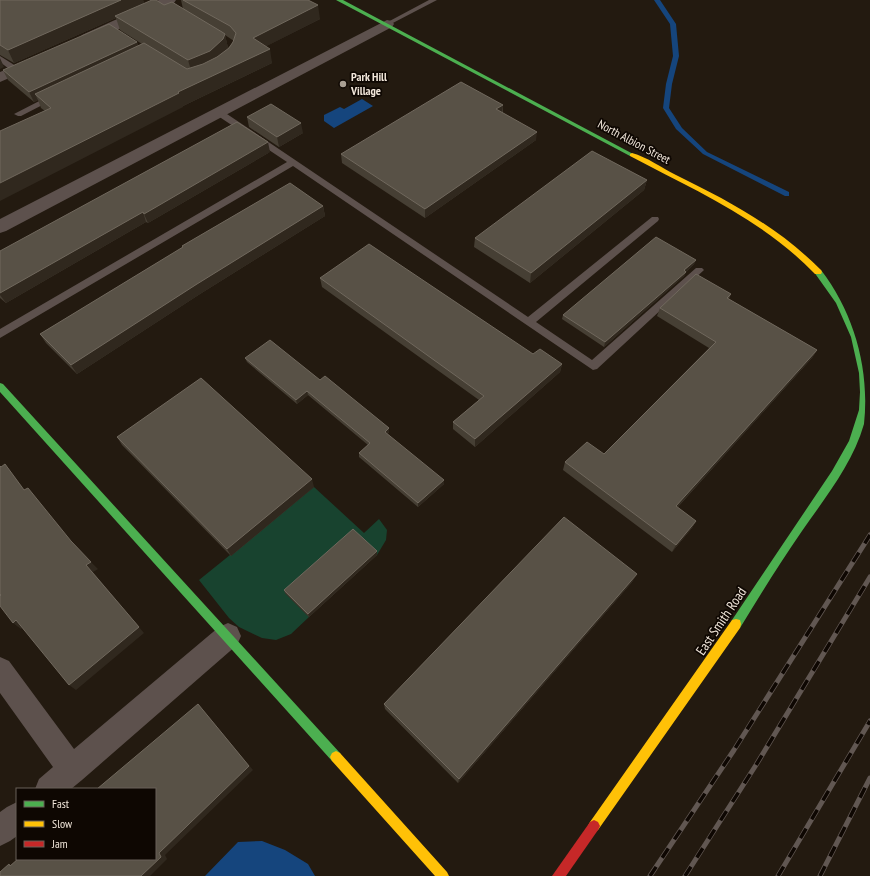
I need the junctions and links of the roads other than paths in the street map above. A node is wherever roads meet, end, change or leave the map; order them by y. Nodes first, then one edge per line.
1 (339, 0) edge
2 (434, 0) edge
3 (167, 4) edge
4 (387, 24) junction
5 (74, 44) edge
6 (45, 57) edge
7 (0, 58) edge
8 (16, 70) junction
9 (0, 77) edge
10 (59, 94) edge
11 (218, 112) junction
12 (18, 114) dead end
13 (292, 163) junction
14 (655, 219) dead end
15 (0, 227) edge
16 (699, 270) dead end
17 (529, 322) junction
18 (0, 334) edge
19 (863, 363) joint
20 (0, 386) edge
21 (228, 636) junction
22 (0, 670) edge
23 (72, 770) junction
24 (50, 788) edge
25 (16, 818) edge
26 (0, 831) edge
27 (443, 876) edge
28 (558, 876) edge

1 - 4 street, North Albion Street
2 - 4 lane
3 - 5 street
4 - 11 street
4 - 19 street, North Albion Street
6 - 8 street
7 - 8 lane
8 - 9 street
10 - 12 lane
11 - 13 lane
11 - 15 street
13 - 17 lane
13 - 18 lane
14 - 17 lane
16 - 17 lane
19 - 28 street, East Smith Road
20 - 21 street
21 - 23 street
21 - 27 street
22 - 23 street
23 - 24 street
25 - 26 street

